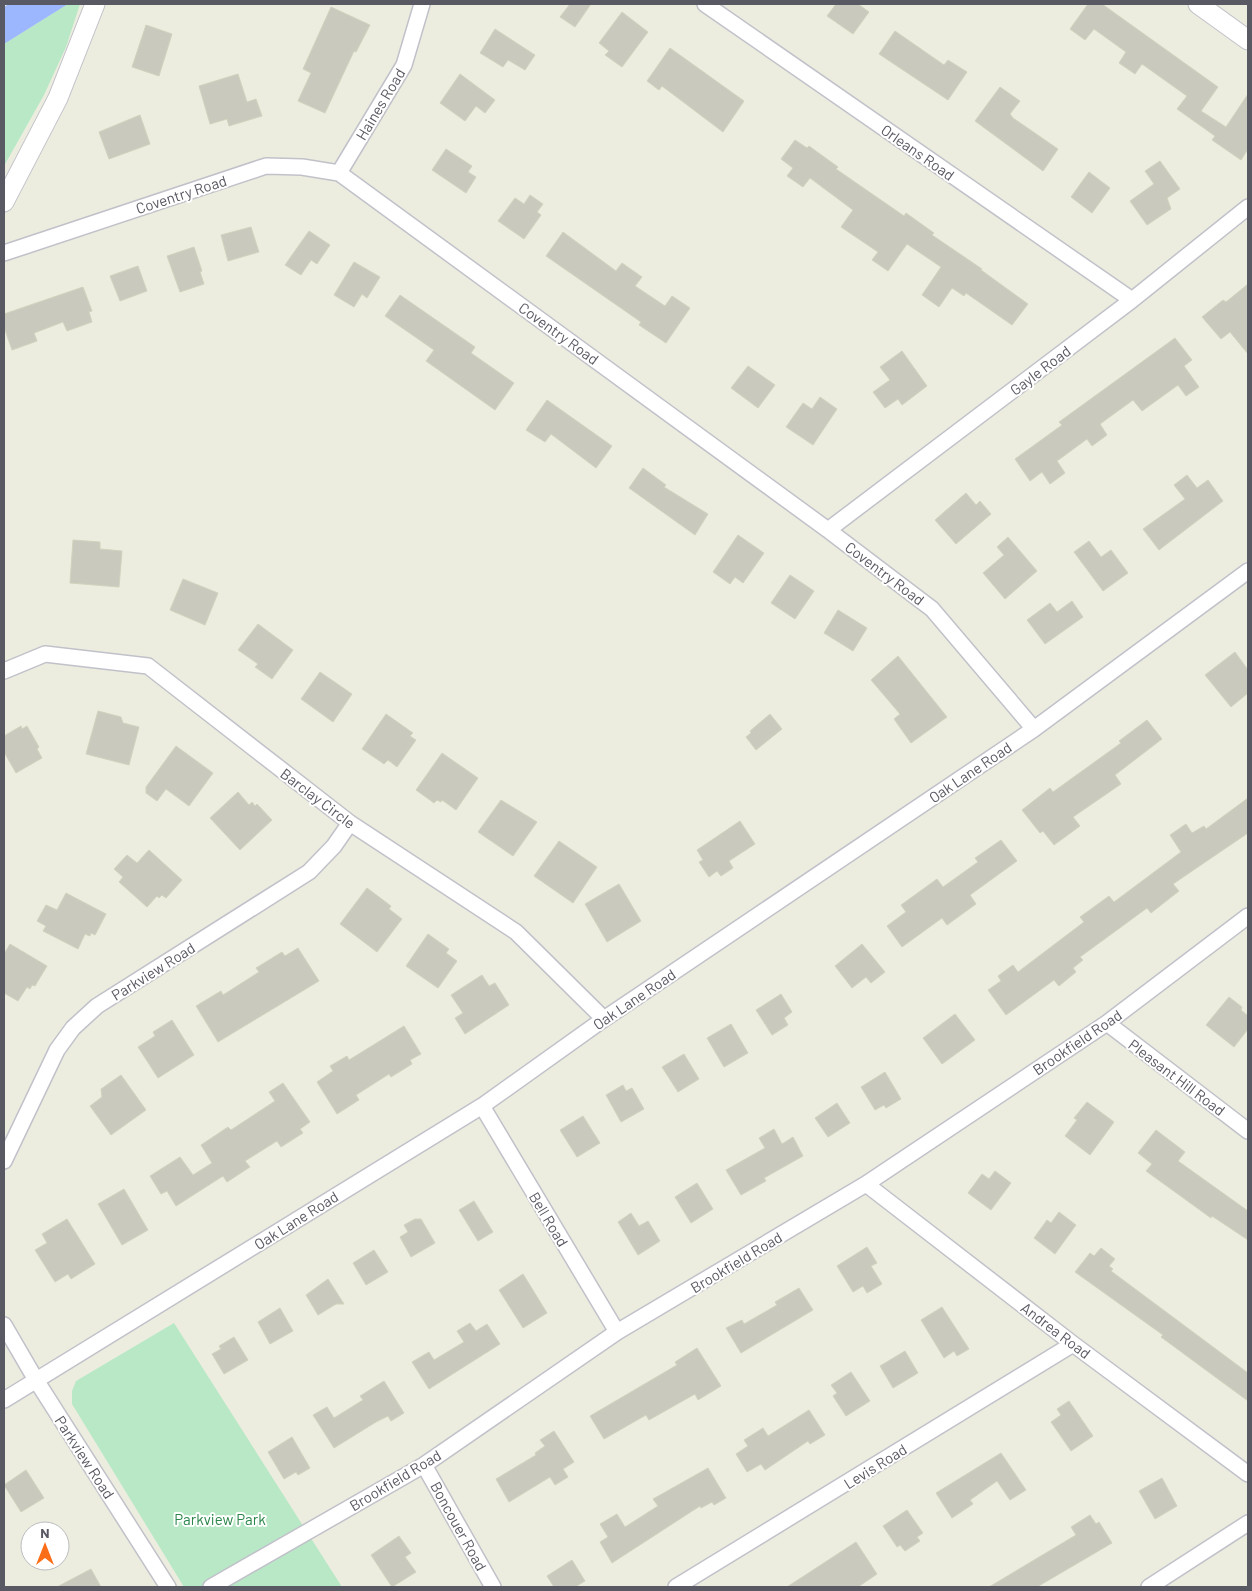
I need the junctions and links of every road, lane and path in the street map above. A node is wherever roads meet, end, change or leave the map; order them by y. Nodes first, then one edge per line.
1 (95, 4) edge
2 (422, 4) edge
3 (705, 4) edge
4 (1198, 4) edge
5 (1248, 40) edge
6 (339, 173) junction
7 (4, 202) edge
8 (1248, 207) edge
9 (4, 253) edge
10 (1132, 300) junction
11 (828, 530) junction
12 (1246, 579) edge
13 (4, 671) edge
14 (1034, 729) junction
15 (350, 823) junction
16 (1248, 916) edge
17 (604, 1019) junction
18 (1106, 1023) junction
19 (482, 1106) junction
20 (1248, 1131) edge
21 (4, 1161) edge
22 (866, 1184) junction
23 (4, 1325) edge
24 (617, 1332) junction
25 (1073, 1344) junction
26 (36, 1380) junction
27 (4, 1400) edge
28 (424, 1464) junction
29 (1248, 1474) edge
30 (1248, 1523) edge
31 (168, 1587) edge
32 (211, 1587) edge
33 (493, 1587) edge
34 (676, 1587) edge
35 (1149, 1587) edge

1 - 7 street
2 - 6 street, Haines Road
3 - 10 street, Orleans Road
4 - 5 street
6 - 9 street, Coventry Road
6 - 11 street, Coventry Road
8 - 10 street, Gayle Road
10 - 11 street, Gayle Road
11 - 14 street, Coventry Road
12 - 14 street, Oak Lane Road
13 - 15 street, Barclay Circle
14 - 17 street, Oak Lane Road
15 - 17 street, Barclay Circle
15 - 21 street, Parkview Road
16 - 18 street, Brookfield Road
17 - 19 street, Oak Lane Road
18 - 20 street, Pleasant Hill Road
18 - 22 street, Brookfield Road
19 - 24 street, Bell Road
19 - 26 street, Oak Lane Road
22 - 24 street, Brookfield Road
22 - 25 street, Andrea Road
23 - 26 street, Parkview Road
24 - 28 street, Brookfield Road
25 - 29 street, Andrea Road
25 - 34 street, Levis Road
26 - 27 street, Oak Lane Road
26 - 31 street, Parkview Road
28 - 32 street, Brookfield Road
28 - 33 street, Boncouer Road
30 - 35 street

